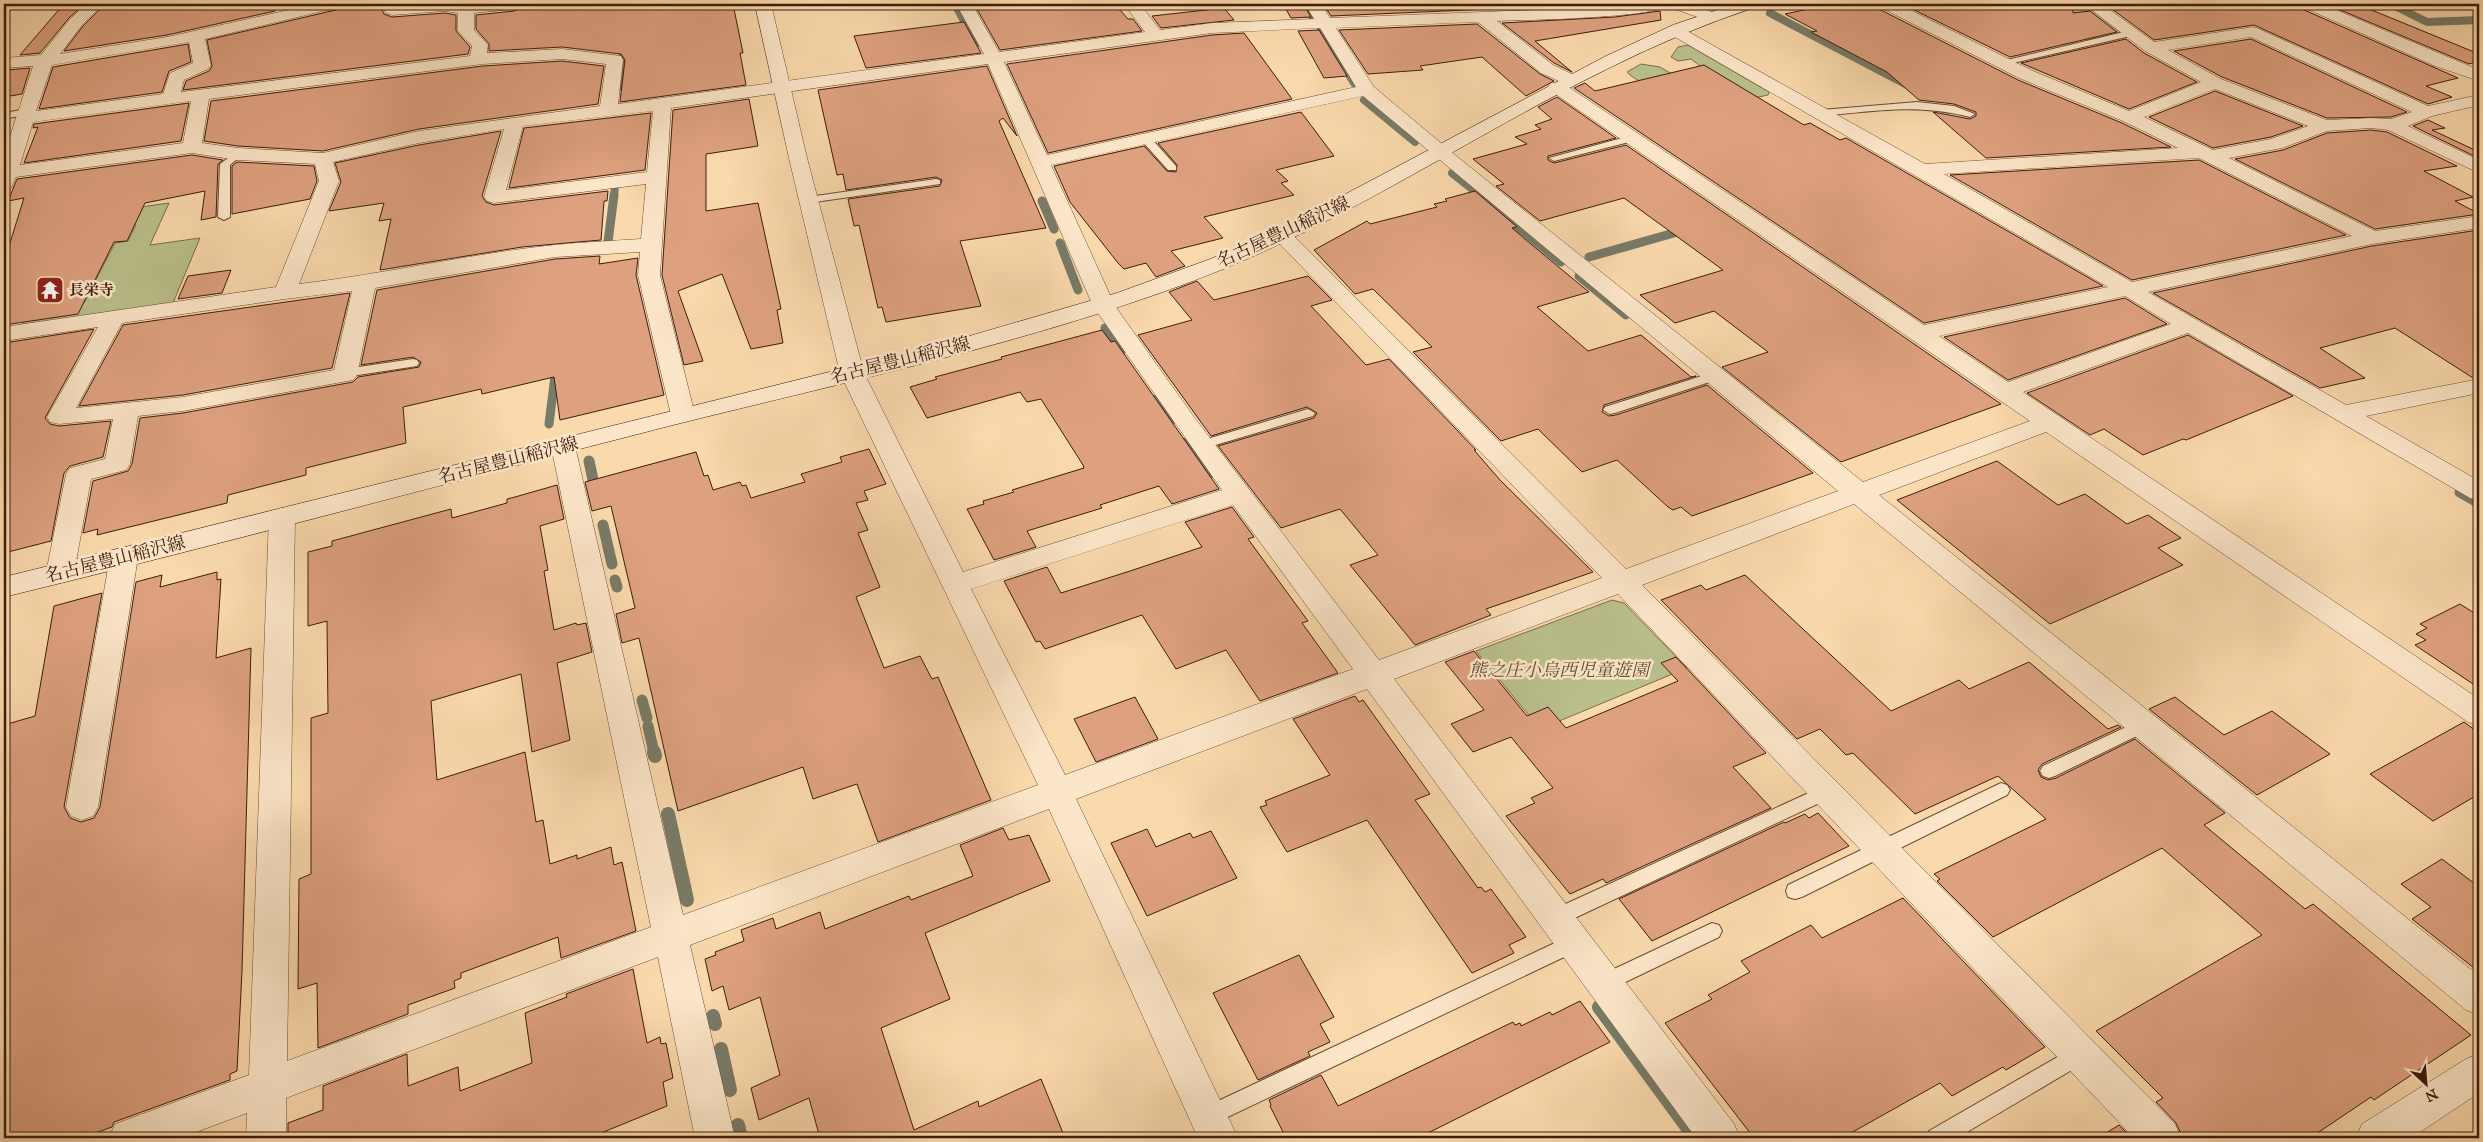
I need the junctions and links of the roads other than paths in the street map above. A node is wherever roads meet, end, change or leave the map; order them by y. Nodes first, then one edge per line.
1 (95, 4) edge
2 (334, 4) edge
3 (389, 4) edge
4 (513, 4) edge
5 (763, 4) edge
6 (964, 4) edge
7 (1132, 4) edge
8 (1313, 4) edge
9 (1520, 4) edge
10 (1660, 4) edge
11 (1675, 4) edge
12 (1748, 4) edge
13 (1886, 4) edge
14 (2098, 4) edge
15 (2309, 4) edge
16 (466, 9) junction
17 (1535, 16) junction
18 (1709, 16) junction
19 (1482, 17) junction
20 (1326, 23) junction
21 (1674, 30) junction
22 (2132, 33) junction
23 (196, 36) junction
24 (1156, 36) junction
25 (2151, 47) junction
26 (994, 58) junction
27 (45, 59) junction
28 (476, 61) junction
29 (2000, 62) junction
30 (4, 63) edge
31 (2479, 76) edge
32 (1564, 83) junction
33 (2215, 83) junction
34 (783, 86) junction
35 (1367, 90) junction
36 (200, 96) junction
37 (170, 99) junction
38 (2479, 100) edge
39 (662, 104) junction
40 (608, 111) junction
41 (2426, 112) junction
42 (1821, 113) junction
43 (1970, 114) dead end
44 (26, 115) junction
45 (4, 116) edge
46 (2129, 117) junction
47 (515, 122) junction
48 (2392, 125) junction
49 (2325, 126) junction
50 (1633, 138) junction
51 (1146, 139) junction
52 (192, 147) junction
53 (1440, 152) junction
54 (238, 154) junction
55 (2207, 154) junction
56 (1554, 158) dead end
57 (323, 159) junction
58 (1041, 162) junction
59 (7, 167) edge
60 (2479, 167) edge
61 (1172, 168) dead end
62 (1922, 170) junction
63 (655, 177) junction
64 (936, 182) dead end
65 (808, 200) junction
66 (224, 217) dead end
67 (2479, 222) edge
68 (1282, 235) junction
69 (2372, 238) junction
70 (649, 245) junction
71 (365, 283) junction
72 (2126, 289) junction
73 (285, 292) junction
74 (1104, 306) junction
75 (112, 319) junction
76 (2189, 325) junction
77 (1920, 333) junction
78 (4, 334) edge
79 (413, 363) dead end
80 (345, 373) junction
81 (852, 373) junction
82 (1714, 376) junction
83 (2479, 386) edge
84 (2005, 391) junction
85 (127, 410) junction
86 (1610, 410) dead end
87 (1308, 413) dead end
88 (2343, 413) junction
89 (683, 415) junction
90 (2049, 422) junction
91 (1202, 445) junction
92 (563, 446) junction
93 (2479, 492) edge
94 (1858, 493) junction
95 (1239, 494) junction
96 (282, 517) junction
97 (124, 557) junction
98 (60, 573) junction
99 (1622, 581) junction
100 (955, 584) junction
101 (4, 587) edge
102 (1374, 673) junction
103 (2479, 714) edge
104 (2143, 725) junction
105 (2049, 771) dead end
106 (2001, 790) dead end
107 (1057, 792) junction
108 (1826, 792) junction
109 (82, 807) dead end
110 (1881, 849) junction
111 (1795, 891) dead end
112 (1556, 918) junction
113 (1712, 931) dead end
114 (672, 936) junction
115 (1574, 943) junction
116 (1604, 983) junction
117 (2479, 998) edge
118 (2080, 1054) junction
119 (2479, 1072) edge
120 (267, 1087) junction
121 (1213, 1127) edge
122 (129, 1138) edge
123 (266, 1138) edge
124 (715, 1138) edge
125 (1720, 1138) edge
126 (1937, 1138) edge
127 (2161, 1138) edge
128 (2376, 1138) edge

1 - 27 street
2 - 23 street
3 - 16 street
4 - 16 street
5 - 34 street
6 - 26 street
7 - 24 street
8 - 20 street
9 - 17 street
10 - 17 street
11 - 18 street
12 - 18 street, 名古屋豊山稲沢線
13 - 29 street
14 - 22 street
15 - 31 street
16 - 28 street
17 - 19 street
18 - 21 street, 名古屋豊山稲沢線
19 - 20 street
19 - 32 street
20 - 24 street
20 - 35 street
21 - 32 street, 名古屋豊山稲沢線
21 - 42 street
22 - 25 street
22 - 29 lane
23 - 27 street
23 - 37 street
24 - 26 street
25 - 33 street
25 - 41 street
26 - 34 street
26 - 58 street
27 - 30 street
27 - 44 street
28 - 36 street
28 - 40 street
29 - 46 street
32 - 50 street
32 - 53 street, 名古屋豊山稲沢線
33 - 46 street
33 - 49 street
34 - 39 street
34 - 65 street
35 - 51 street
35 - 53 street
36 - 37 street
36 - 52 street
37 - 44 street
38 - 41 street
39 - 40 street
39 - 63 street
40 - 47 street
41 - 48 street
42 - 43 lane
42 - 62 street
44 - 45 lane
44 - 59 street
46 - 55 street
47 - 57 street
47 - 63 street
48 - 49 street
48 - 60 street
49 - 55 street
50 - 56 lane
50 - 77 street
51 - 58 street
51 - 61 lane
52 - 54 street
52 - 59 street
53 - 68 street, 名古屋豊山稲沢線
53 - 82 street
54 - 57 street
54 - 66 lane
55 - 62 street
55 - 69 street
57 - 73 street
58 - 74 street
62 - 72 street
63 - 70 street
64 - 65 lane
65 - 81 street
67 - 69 street
68 - 74 street, 名古屋豊山稲沢線
68 - 99 street
69 - 72 street
70 - 71 street
70 - 89 street
71 - 73 street
71 - 80 street
72 - 76 street
72 - 77 street
73 - 75 street
74 - 81 street, 名古屋豊山稲沢線
74 - 91 street
75 - 78 street
75 - 85 street
76 - 84 street
76 - 88 street
77 - 84 street
79 - 80 lane
80 - 85 street
81 - 89 street, 名古屋豊山稲沢線
81 - 100 street
82 - 86 lane
82 - 94 street
83 - 88 street
84 - 90 street
85 - 98 street
87 - 91 lane
88 - 93 street
89 - 92 street, 名古屋豊山稲沢線
90 - 94 street
90 - 103 street
91 - 95 street
92 - 96 street, 名古屋豊山稲沢線
92 - 114 street
94 - 99 street
94 - 104 street
95 - 100 street
95 - 102 street
96 - 97 street, 名古屋豊山稲沢線
96 - 120 street
97 - 98 street, 名古屋豊山稲沢線
97 - 109 street
98 - 101 street, 名古屋豊山稲沢線
99 - 102 street
99 - 108 street
100 - 107 street
102 - 107 street
102 - 112 street
104 - 105 lane
104 - 117 street
106 - 110 lane
107 - 114 street
107 - 121 street
108 - 110 street
108 - 112 lane
110 - 111 lane
110 - 118 street
112 - 115 street
113 - 116 lane
114 - 120 street
114 - 124 street
115 - 116 street
115 - 121 lane
116 - 125 street
118 - 126 lane
118 - 127 street
119 - 128 street
120 - 122 street
120 - 123 street

